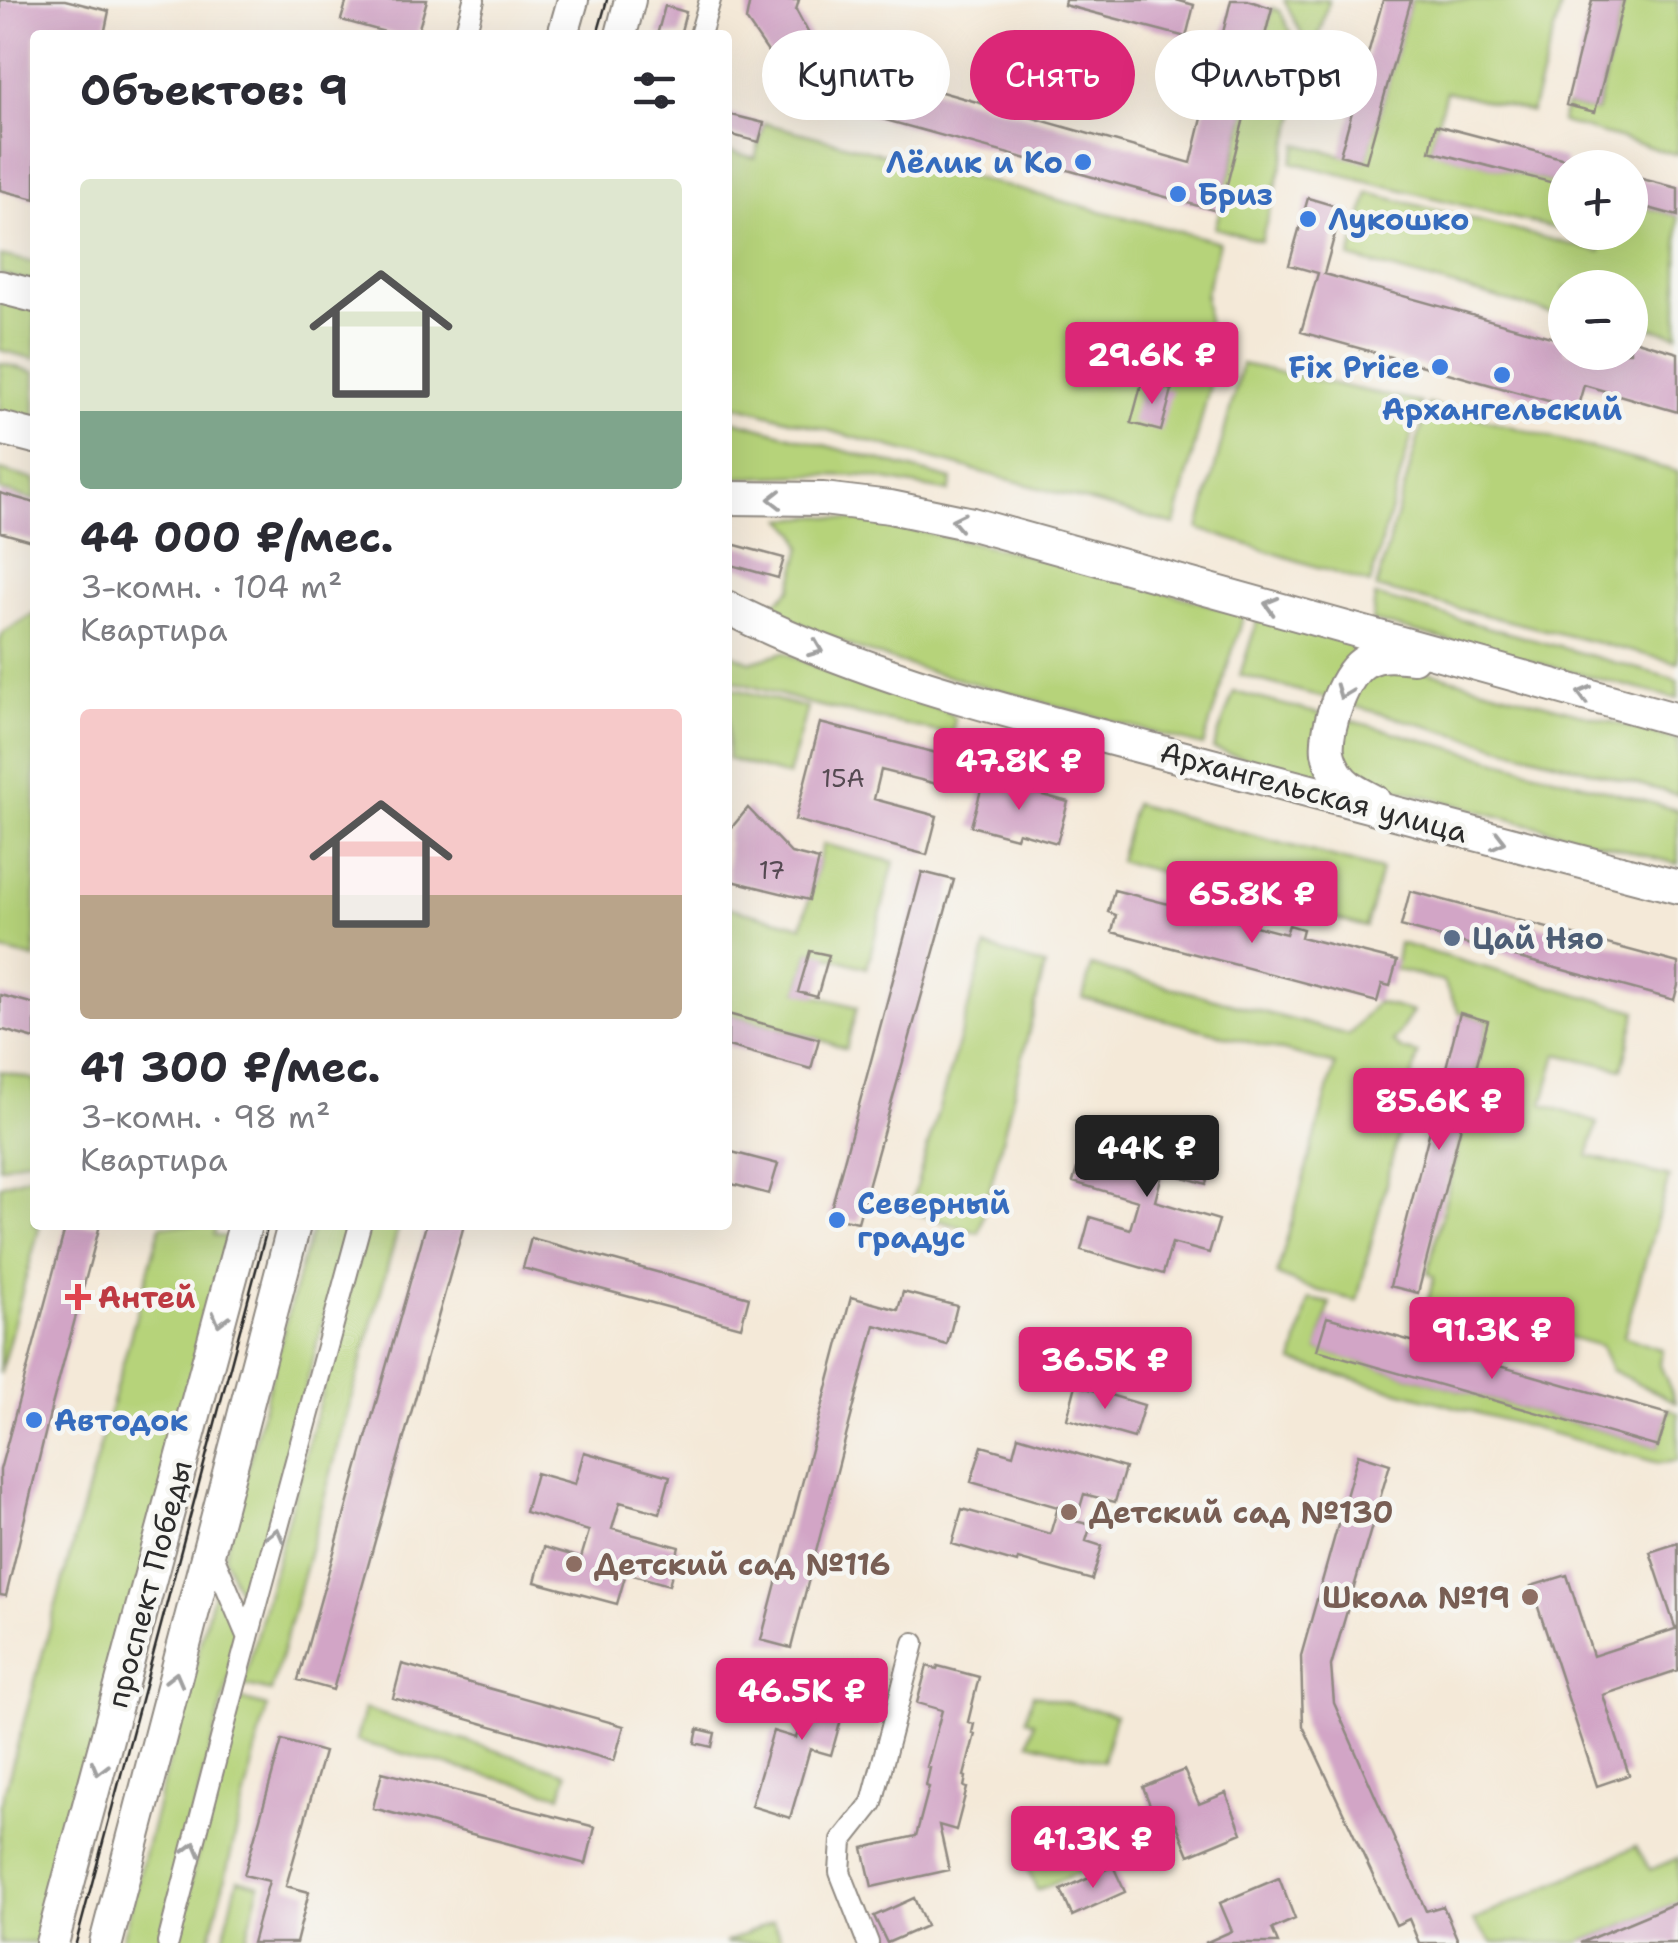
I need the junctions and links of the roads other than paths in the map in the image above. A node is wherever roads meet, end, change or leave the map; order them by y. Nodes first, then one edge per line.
1 (474, 0) edge
2 (573, 0) edge
3 (630, 0) edge
4 (710, 0) edge
5 (466, 30) edge
6 (565, 30) edge
7 (621, 30) edge
8 (701, 30) edge
9 (0, 286) edge
10 (30, 295) edge
11 (0, 428) edge
12 (30, 436) edge
13 (732, 498) edge
14 (732, 610) edge
15 (1457, 660) junction
16 (1678, 720) edge
17 (1402, 816) junction
18 (1678, 887) edge
19 (244, 1230) edge
20 (293, 1230) edge
21 (359, 1230) edge
22 (210, 1548) junction
23 (248, 1638) junction
24 (914, 1642) dead end
25 (52, 1943) edge
26 (106, 1943) edge
27 (168, 1943) edge
28 (868, 1943) edge

1 - 5 street
2 - 6 main road
3 - 7 main road
4 - 8 street
9 - 10 main road
11 - 12 main road
15 -> 13 main road
14 -> 17 main road, Архангельская улица
16 -> 15 main road
15 -> 17 main road
17 -> 18 main road, Архангельская улица
19 -> 25 main road, проспект Победы
20 - 22 main road, проспект Победы
23 -> 21 street
22 - 23 street
26 -> 22 main road, проспект Победы
27 -> 23 street
24 - 28 street

